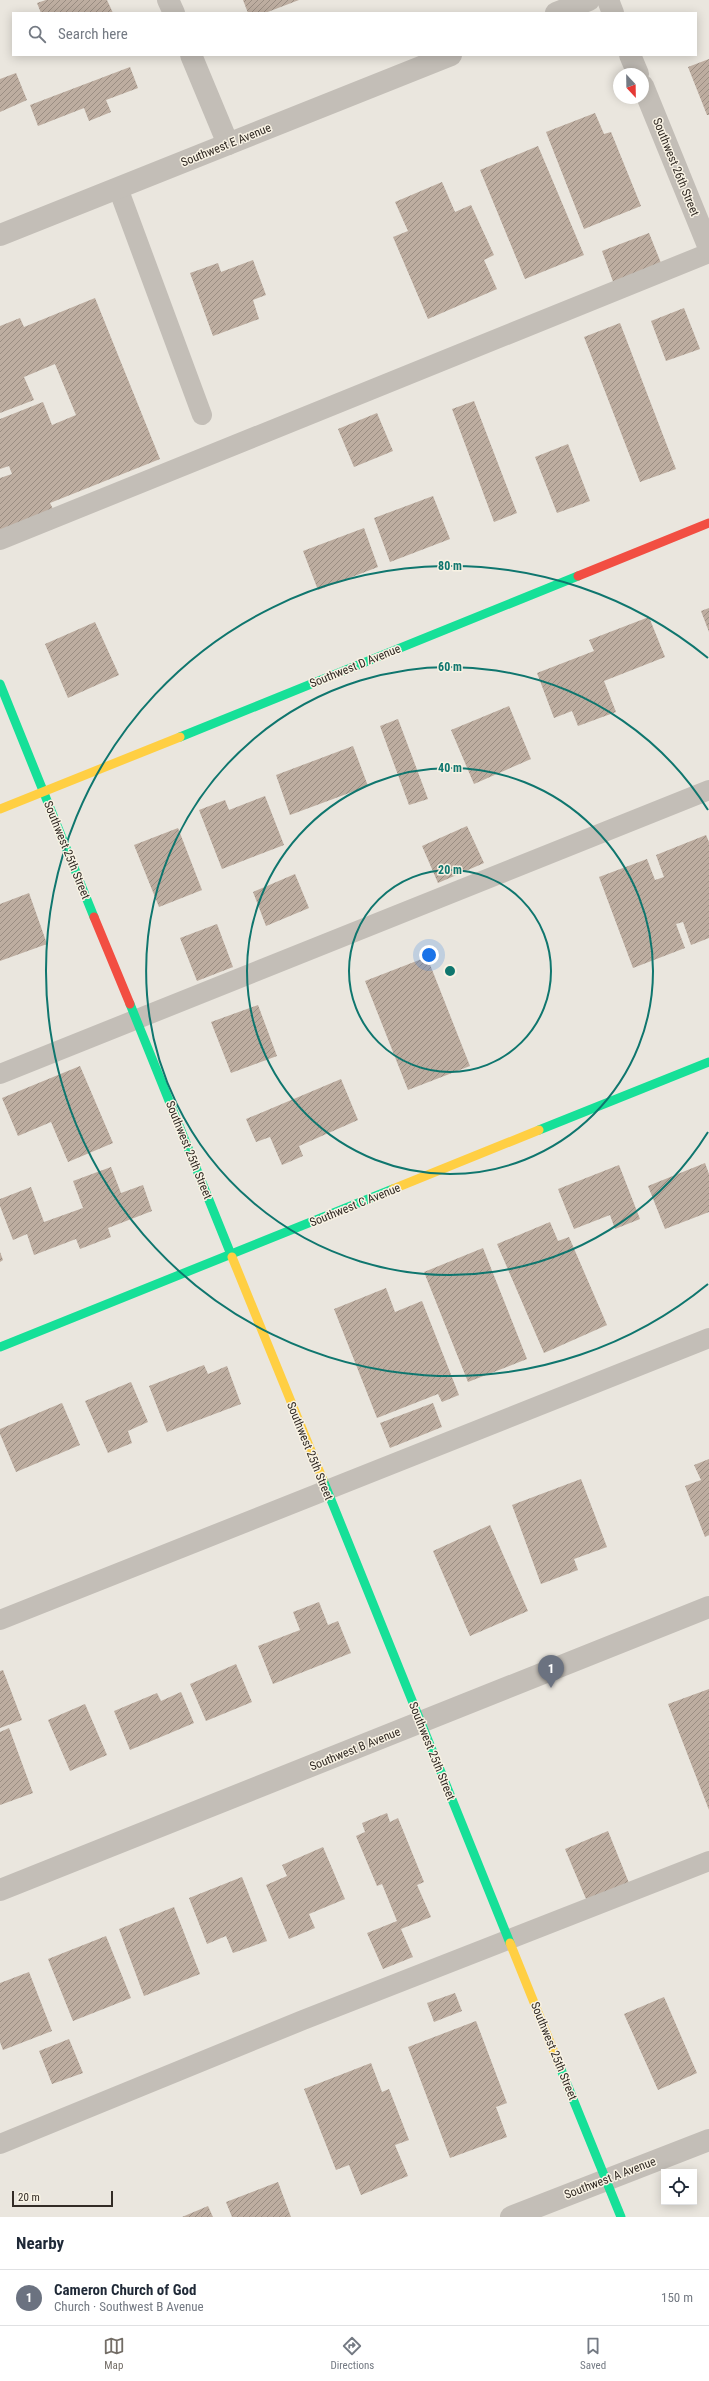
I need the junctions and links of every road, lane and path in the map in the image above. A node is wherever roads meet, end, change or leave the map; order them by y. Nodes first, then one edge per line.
1 (168, 0) edge
2 (589, 0) edge
3 (608, 0) edge
4 (174, 12) edge
5 (559, 12) edge
6 (613, 12) edge
7 (191, 56) edge
8 (448, 56) edge
9 (630, 56) edge
10 (635, 68) edge
11 (649, 101) edge
12 (228, 144) junction
13 (118, 188) junction
14 (0, 235) edge
15 (709, 248) edge
16 (709, 253) edge
17 (202, 414) dead end
18 (709, 523) edge
19 (0, 540) edge
20 (0, 684) edge
21 (709, 790) edge
22 (44, 791) junction
23 (0, 809) edge
24 (136, 1020) junction
25 (709, 1062) edge
26 (0, 1074) edge
27 (231, 1254) junction
28 (709, 1338) edge
29 (0, 1347) edge
30 (326, 1490) junction
31 (709, 1607) edge
32 (0, 1620) edge
33 (421, 1723) junction
34 (709, 1861) edge
35 (0, 1890) edge
36 (508, 1939) junction
37 (709, 2140) edge
38 (0, 2144) edge
39 (606, 2180) junction
40 (511, 2217) edge
41 (621, 2217) edge

1 - 4 street
2 - 5 street
3 - 6 street
7 - 12 street
8 - 12 street, Southwest E Avenue
9 - 10 street
11 - 15 street, Southwest 26th Street
12 - 13 street, Southwest E Avenue
13 - 14 street, Southwest E Avenue
13 - 17 lane
16 - 19 lane
18 - 22 street, Southwest D Avenue
20 - 22 street, Southwest 25th Street
21 - 24 lane
22 - 23 street, Southwest D Avenue
22 - 24 street, Southwest 25th Street
24 - 26 lane
24 - 27 street, Southwest 25th Street
25 - 27 street, Southwest C Avenue
27 - 29 street, Southwest C Avenue
27 - 30 street, Southwest 25th Street
28 - 30 lane
30 - 32 lane
30 - 33 street, Southwest 25th Street
31 - 33 street, Southwest B Avenue
33 - 35 street, Southwest B Avenue
33 - 36 street, Southwest 25th Street
34 - 36 lane
36 - 38 lane
36 - 39 street, Southwest 25th Street
37 - 39 street, Southwest A Avenue
39 - 40 street, Southwest A Avenue
39 - 41 street, Southwest 25th Street

